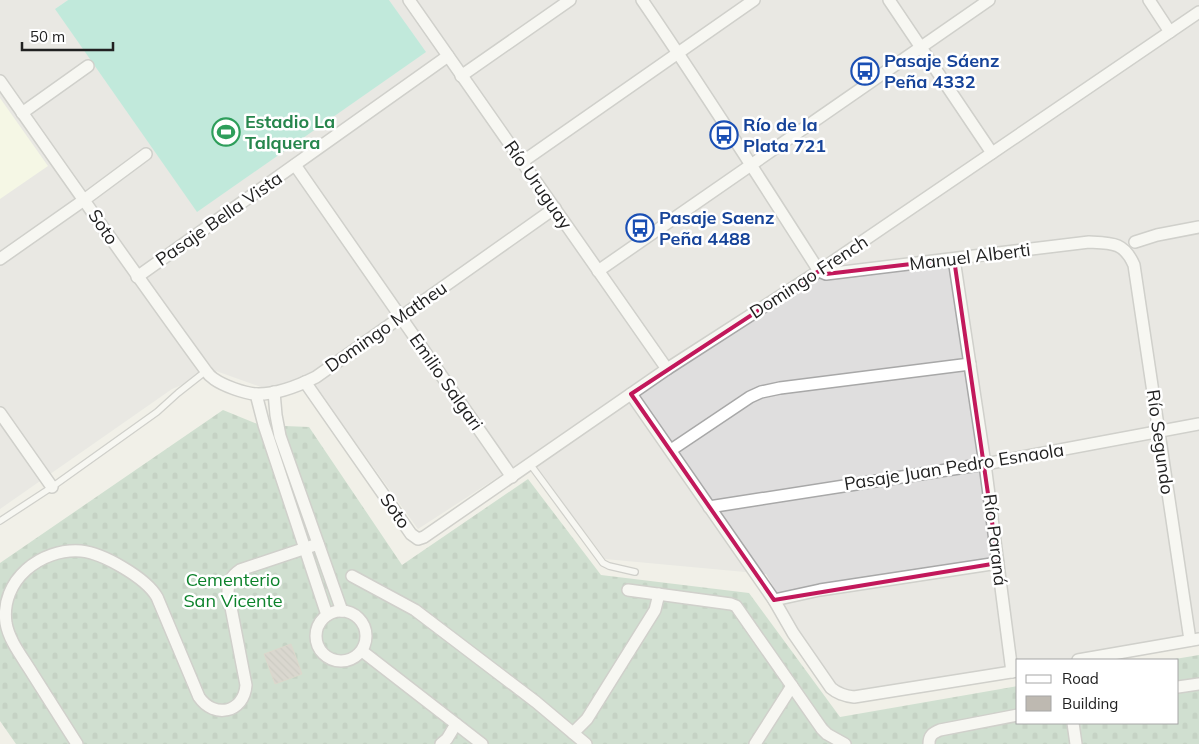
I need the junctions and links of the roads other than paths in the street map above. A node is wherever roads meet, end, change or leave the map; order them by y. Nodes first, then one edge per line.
1 (409, 0) edge
2 (570, 0) edge
3 (642, 0) edge
4 (754, 0) edge
5 (889, 0) edge
6 (989, 0) edge
7 (1148, 0) edge
8 (1199, 13) edge
9 (1170, 32) junction
10 (922, 48) junction
11 (678, 52) junction
12 (448, 56) junction
13 (88, 66) dead end
14 (461, 76) junction
15 (0, 82) edge
16 (22, 112) junction
17 (992, 153) junction
18 (146, 154) dead end
19 (522, 162) junction
20 (295, 165) junction
21 (752, 165) junction
22 (84, 200) junction
23 (554, 208) junction
24 (1199, 227) edge
25 (1135, 242) dead end
26 (1122, 247) joint
27 (0, 259) edge
28 (954, 259) junction
29 (598, 271) junction
30 (819, 271) junction
31 (137, 277) junction
32 (400, 316) junction
33 (970, 364) junction
34 (667, 369) junction
35 (206, 371) junction
36 (305, 382) junction
37 (274, 392) junction
38 (256, 394) junction
39 (631, 394) junction
40 (0, 413) edge
41 (1199, 424) edge
42 (1159, 432) junction
43 (671, 450) junction
44 (530, 464) junction
45 (984, 464) junction
46 (512, 476) junction
47 (52, 487) junction
48 (709, 506) junction
49 (0, 521) edge
50 (418, 539) joint
51 (318, 544) junction
52 (304, 548) junction
53 (998, 563) junction
54 (635, 572) dead end
55 (352, 576) dead end
56 (628, 590) dead end
57 (659, 594) junction
58 (774, 600) junction
59 (342, 611) junction
60 (327, 615) junction
61 (1194, 640) edge
62 (362, 651) junction
63 (1084, 659) edge
64 (1015, 671) edge
65 (1199, 684) edge
66 (792, 686) junction
67 (1179, 687) edge
68 (1016, 715) edge
69 (456, 724) junction
70 (1072, 724) edge
71 (573, 733) junction
72 (77, 744) edge
73 (441, 744) edge
74 (482, 744) edge
75 (586, 744) edge
76 (755, 744) edge
77 (845, 744) edge
78 (929, 744) edge
79 (1076, 744) edge

1 - 12 street, Río Uruguay
2 - 14 street
3 - 11 street
4 - 11 street
5 - 10 street
6 - 10 street
7 - 9 street
8 - 9 street, Domingo French
9 - 17 street, Domingo French
10 - 17 street
10 - 21 street
11 - 19 street
11 - 21 street
12 - 14 street, Río Uruguay
12 - 20 street, Pasaje Bella Vista
13 - 16 street
14 - 19 street, Río Uruguay
15 - 16 street, Soto
16 - 22 street, Soto
17 - 30 street, Domingo French
18 - 22 street
19 - 23 street, Río Uruguay
20 - 31 street, Pasaje Bella Vista
20 - 32 street, Emilio Salgari
21 - 29 street
21 - 30 street
22 - 27 street
22 - 31 street, Soto
23 - 29 street, Río Uruguay
23 - 32 street, Domingo Matheu
24 - 25 street
26 - 28 street, Manuel Alberti
26 - 42 street, Río Segundo
28 - 30 street, Manuel Alberti
28 - 33 street, Río Paraná
29 - 34 street, Río Uruguay
30 - 34 street, Domingo French
31 - 35 street, Soto
32 - 36 street, Domingo Matheu
32 - 46 street, Emilio Salgari
33 - 43 street
33 - 45 street, Río Paraná
34 - 39 street, Domingo French
35 - 38 street, Domingo Matheu
35 - 47 lane
36 - 37 street, Domingo Matheu
36 - 50 street, Soto
37 - 38 street, Domingo Matheu
37 - 51 street
38 - 52 street
39 - 43 street
39 - 44 street, Domingo French
40 - 47 street
41 - 42 street, Pasaje Juan Pedro Esnaola
42 - 45 street, Pasaje Juan Pedro Esnaola
42 - 61 street, Río Segundo
43 - 48 street
44 - 46 street, Domingo French
44 - 54 lane
45 - 48 street, Pasaje Juan Pedro Esnaola
45 - 53 street, Río Paraná
46 - 50 street, Domingo French
47 - 49 lane
48 - 58 street
51 - 52 street
51 - 59 street
52 - 60 street
52 - 72 street
53 - 58 street
53 - 64 street, Río Paraná
55 - 71 street
56 - 57 street
57 - 66 street
57 - 71 street
58 - 64 street
59 - 60 street
59 - 62 street
60 - 62 street
61 - 63 street
62 - 69 street
65 - 67 street
66 - 76 street
66 - 77 street
68 - 78 street
69 - 73 street
69 - 74 street
70 - 79 street
71 - 75 street

